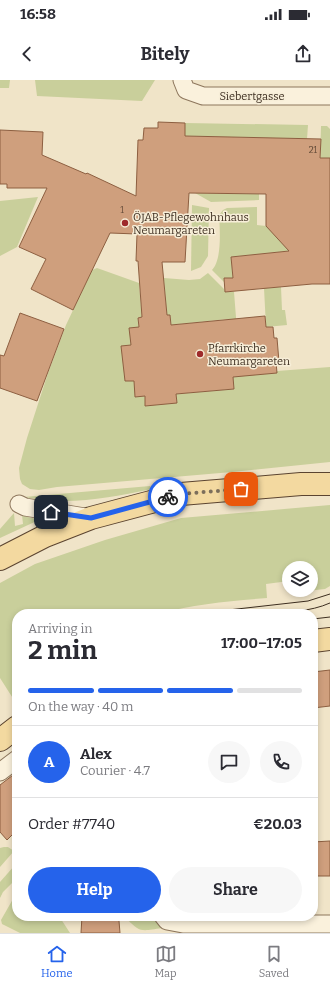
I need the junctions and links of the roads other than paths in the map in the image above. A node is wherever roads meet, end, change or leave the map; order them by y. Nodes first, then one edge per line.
1 (182, 80) edge
2 (330, 96) edge
3 (330, 484) edge
4 (19, 504) dead end
5 (91, 518) junction
6 (0, 559) edge
7 (330, 639) edge
8 (318, 640) edge
9 (12, 763) edge
10 (0, 772) edge
11 (167, 921) edge
12 (330, 924) edge
13 (210, 929) edge

1 - 2 street, Siebertgasse
3 - 5 main road
4 - 5 street
5 - 6 main road
7 - 8 main road
9 - 10 street
11 - 13 street
12 - 13 street

